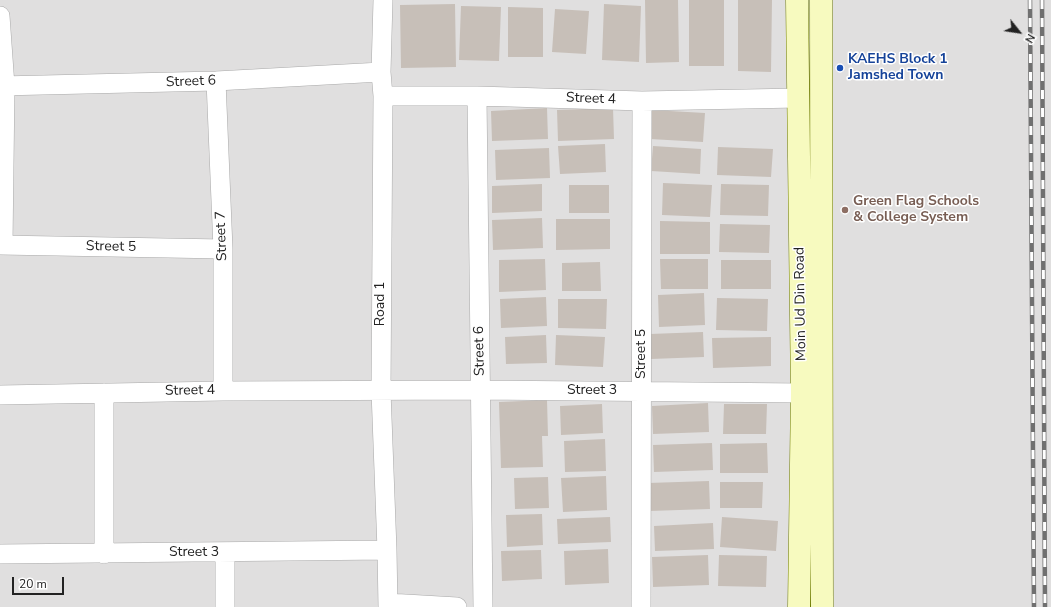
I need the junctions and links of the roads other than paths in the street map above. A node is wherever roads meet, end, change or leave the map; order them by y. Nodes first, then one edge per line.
1 (383, 0) edge
2 (797, 0) edge
3 (821, 0) edge
4 (0, 16) edge
5 (381, 72) junction
6 (216, 81) junction
7 (2, 86) edge
8 (383, 96) junction
9 (477, 96) junction
10 (798, 98) junction
11 (642, 100) junction
12 (2, 244) edge
13 (223, 249) junction
14 (480, 390) junction
15 (224, 391) junction
16 (381, 391) junction
17 (642, 392) junction
18 (802, 392) junction
19 (104, 393) junction
20 (0, 395) edge
21 (387, 550) junction
22 (225, 553) junction
23 (0, 554) edge
24 (104, 554) junction
25 (388, 605) edge
26 (225, 607) edge
27 (457, 607) edge
28 (483, 607) edge
29 (641, 607) edge
30 (799, 607) edge
31 (822, 607) edge

1 - 5 street, Road 1
2 - 10 main road, Moin Ud Din Road
3 - 31 main road, Moin Ud Din Road
4 - 7 street
5 - 6 street, Street 6
5 - 8 street, Road 1
6 - 7 street, Street 6
6 - 13 street, Street 7
7 - 12 street
8 - 9 street, Street 4
8 - 16 street, Road 1
9 - 11 street, Street 4
9 - 14 street, Street 6
10 - 11 street, Street 4
10 - 18 main road, Moin Ud Din Road
11 - 17 street, Street 5
12 - 13 street, Street 5
13 - 15 street, Street 7
14 - 16 street, Street 3
14 - 17 street, Street 3
14 - 28 street, Street 6
15 - 16 street, Street 4
15 - 19 street, Street 4
16 - 21 street, Road 1
17 - 18 street, Street 3
17 - 29 street, Street 5
18 - 30 main road, Moin Ud Din Road
19 - 20 street, Street 4
19 - 24 street
21 - 22 street, Street 3
21 - 25 street, Road 1
22 - 24 street, Street 3
22 - 26 street
23 - 24 street, Street 3
25 - 27 street

